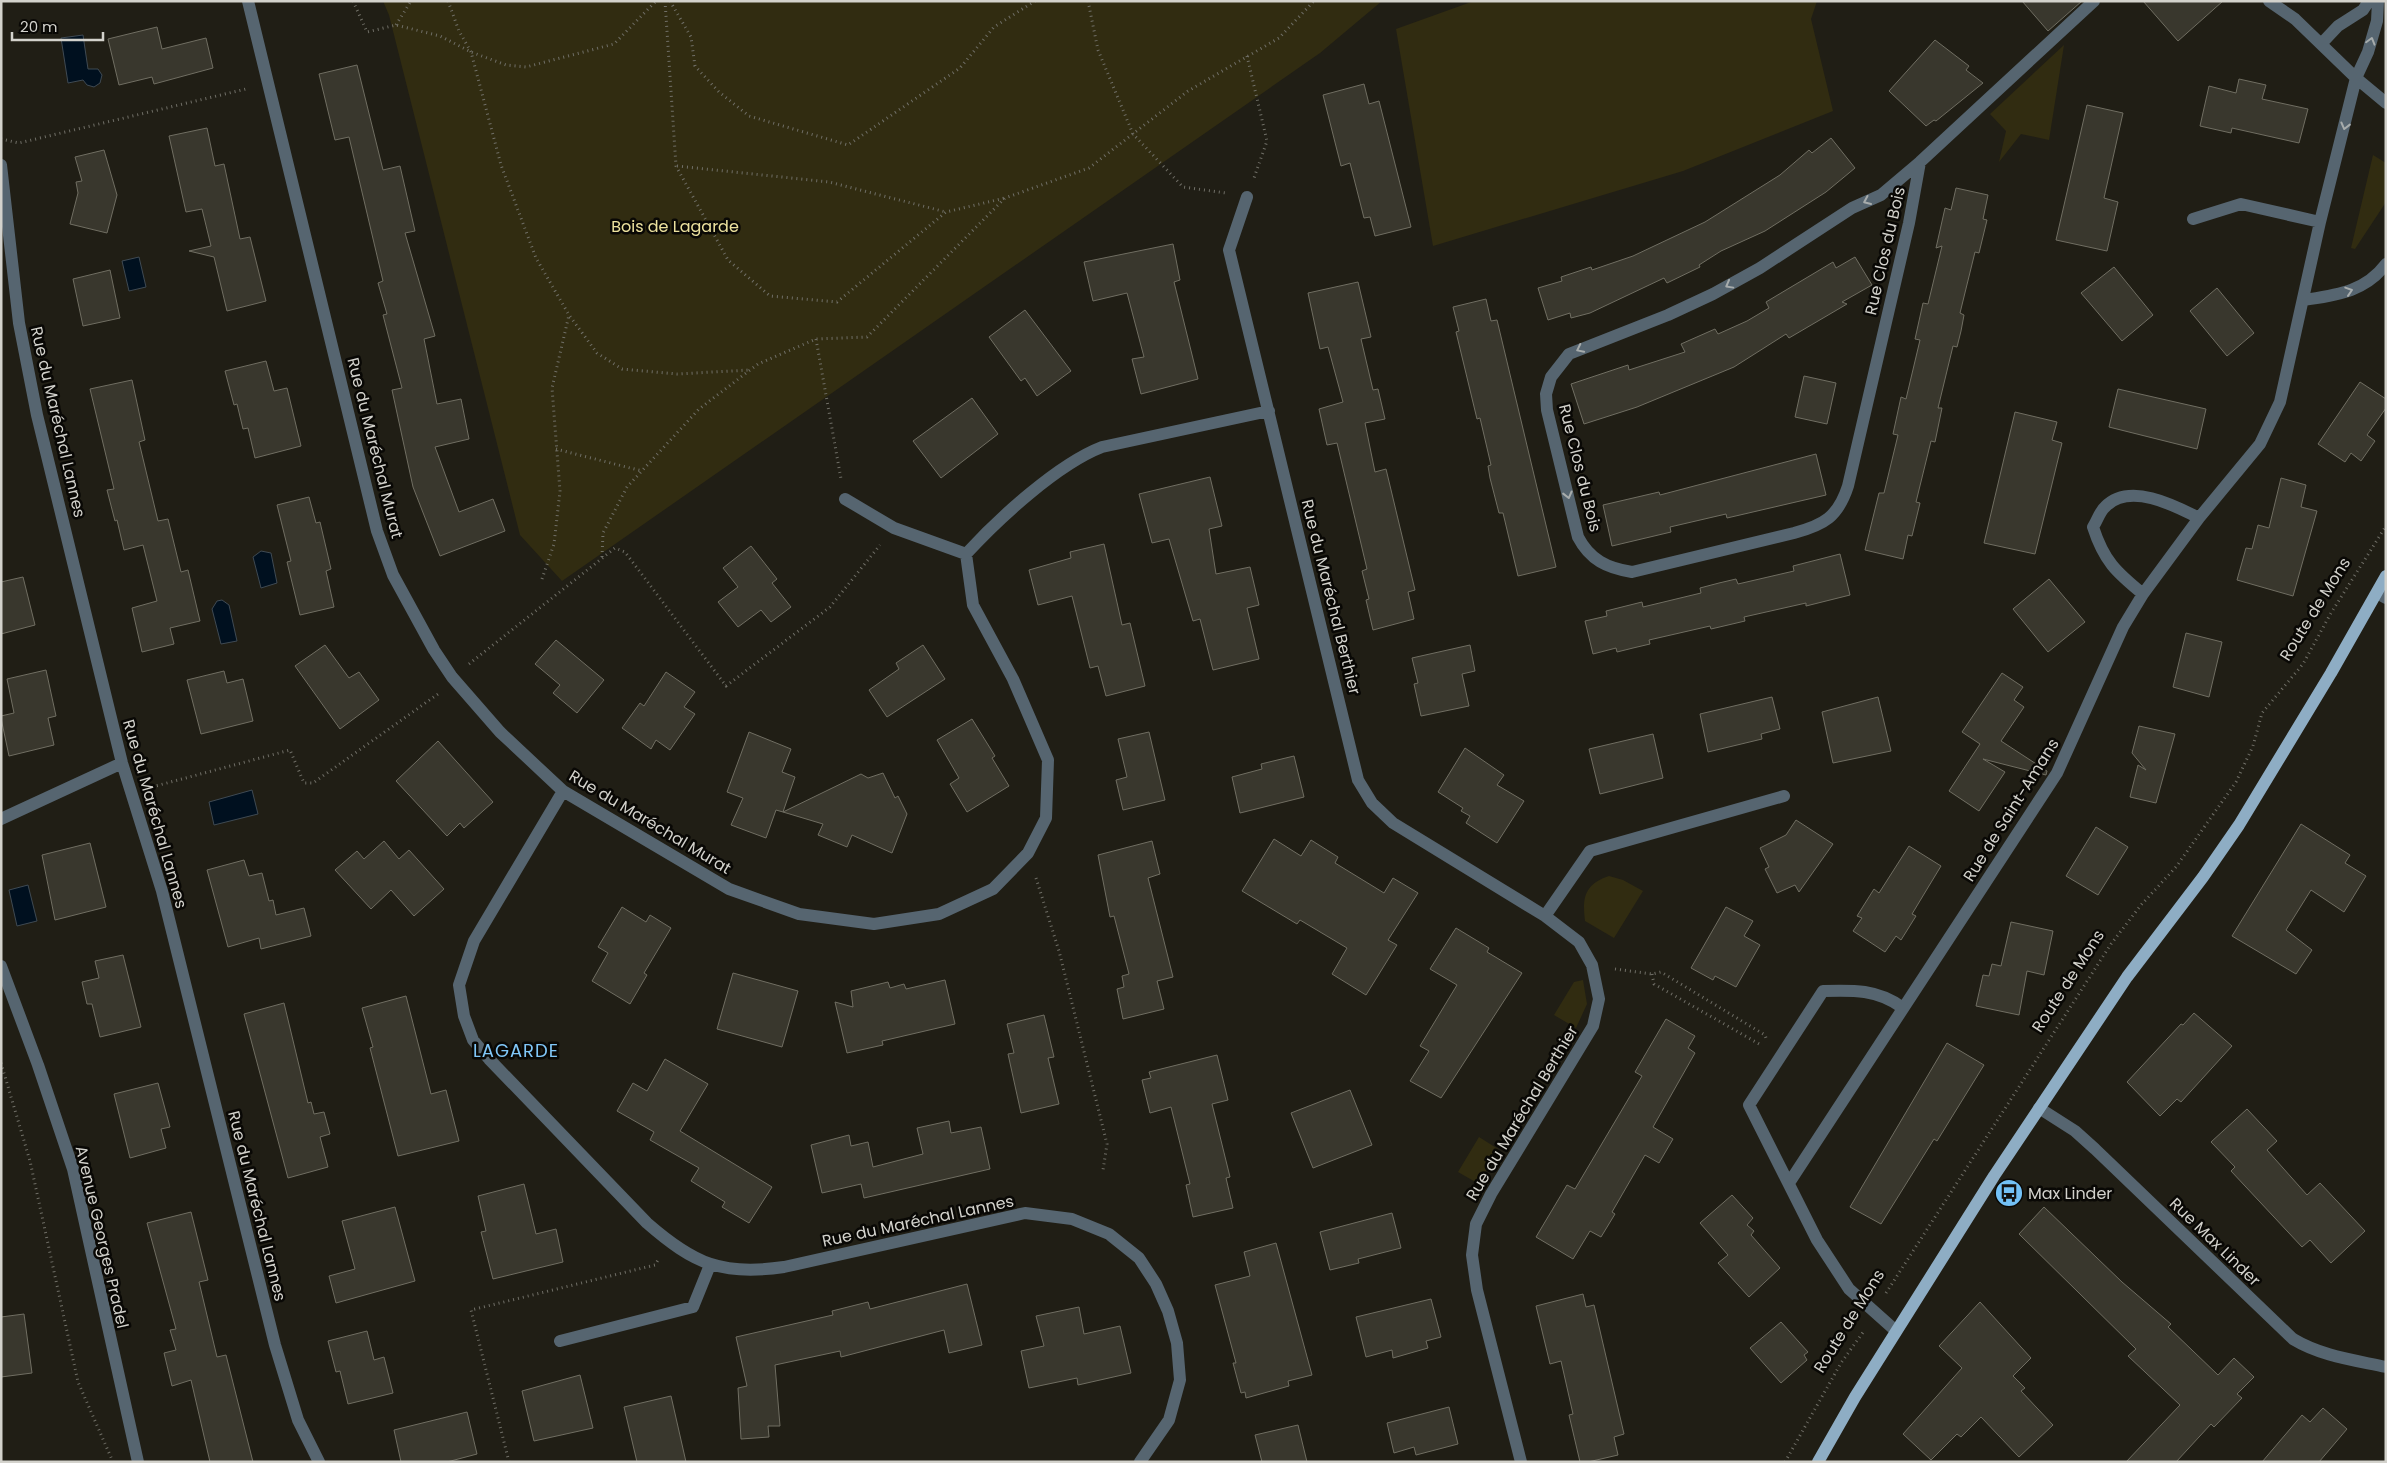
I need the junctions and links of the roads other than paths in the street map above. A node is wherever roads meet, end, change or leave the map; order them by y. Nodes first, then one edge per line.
1 (248, 1) edge
2 (2094, 1) edge
3 (2270, 1) edge
4 (2369, 1) edge
5 (2378, 1) edge
6 (2322, 43) junction
7 (2356, 78) junction
8 (2386, 102) edge
9 (1920, 162) junction
10 (1, 165) edge
11 (1247, 197) road end
12 (2193, 219) dead end
13 (2320, 222) junction
14 (2386, 264) edge
15 (2304, 300) junction
16 (1269, 411) junction
17 (845, 499) road end
18 (2199, 518) junction
19 (966, 554) junction
20 (2386, 576) edge
21 (2144, 594) junction
22 (2381, 595) edge
23 (122, 762) junction
24 (563, 791) junction
25 (1784, 796) dead end
26 (1, 819) edge
27 (1545, 916) junction
28 (1, 966) edge
29 (1903, 1008) junction
30 (2039, 1108) junction
31 (1789, 1184) junction
32 (710, 1265) junction
33 (1896, 1330) junction
34 (560, 1340) dead end
35 (2386, 1367) edge
36 (138, 1462) edge
37 (319, 1462) edge
38 (1140, 1462) edge
39 (1521, 1462) edge
40 (1818, 1462) edge

1 - 24 street, Rue du Maréchal Murat
2 - 9 street, Rue Clos du Bois
3 - 6 street
4 - 6 street
7 -> 5 street, Rue de Saint-Amans
6 - 7 street
7 - 8 street
7 -> 13 street, Rue de Saint-Amans
9 -> 9 street, Rue Clos du Bois
10 - 23 street, Rue du Maréchal Lannes
11 - 16 street, Rue du Maréchal Berthier
12 - 13 street
13 - 15 street, Rue de Saint-Amans
15 -> 14 street
15 - 18 street, Rue de Saint-Amans
16 - 19 street
16 - 27 street, Rue du Maréchal Berthier
17 - 19 street
18 - 21 street, Rue de Saint-Amans
18 - 21 street
19 - 24 street, Rue du Maréchal Murat
20 - 22 main road
21 - 29 street, Rue de Saint-Amans
22 - 30 main road
23 - 26 street
23 - 37 street, Rue du Maréchal Lannes
24 - 32 street, Rue du Maréchal Lannes
25 - 27 street
27 - 39 street, Rue du Maréchal Berthier
28 - 36 street, Avenue Georges Pradel
29 - 31 street, Rue de Saint-Amans
29 - 31 street
30 - 33 main road
30 - 35 street, Rue Max Linder
31 - 33 street
32 - 34 street
32 - 38 street, Rue du Maréchal Lannes
33 - 40 main road

